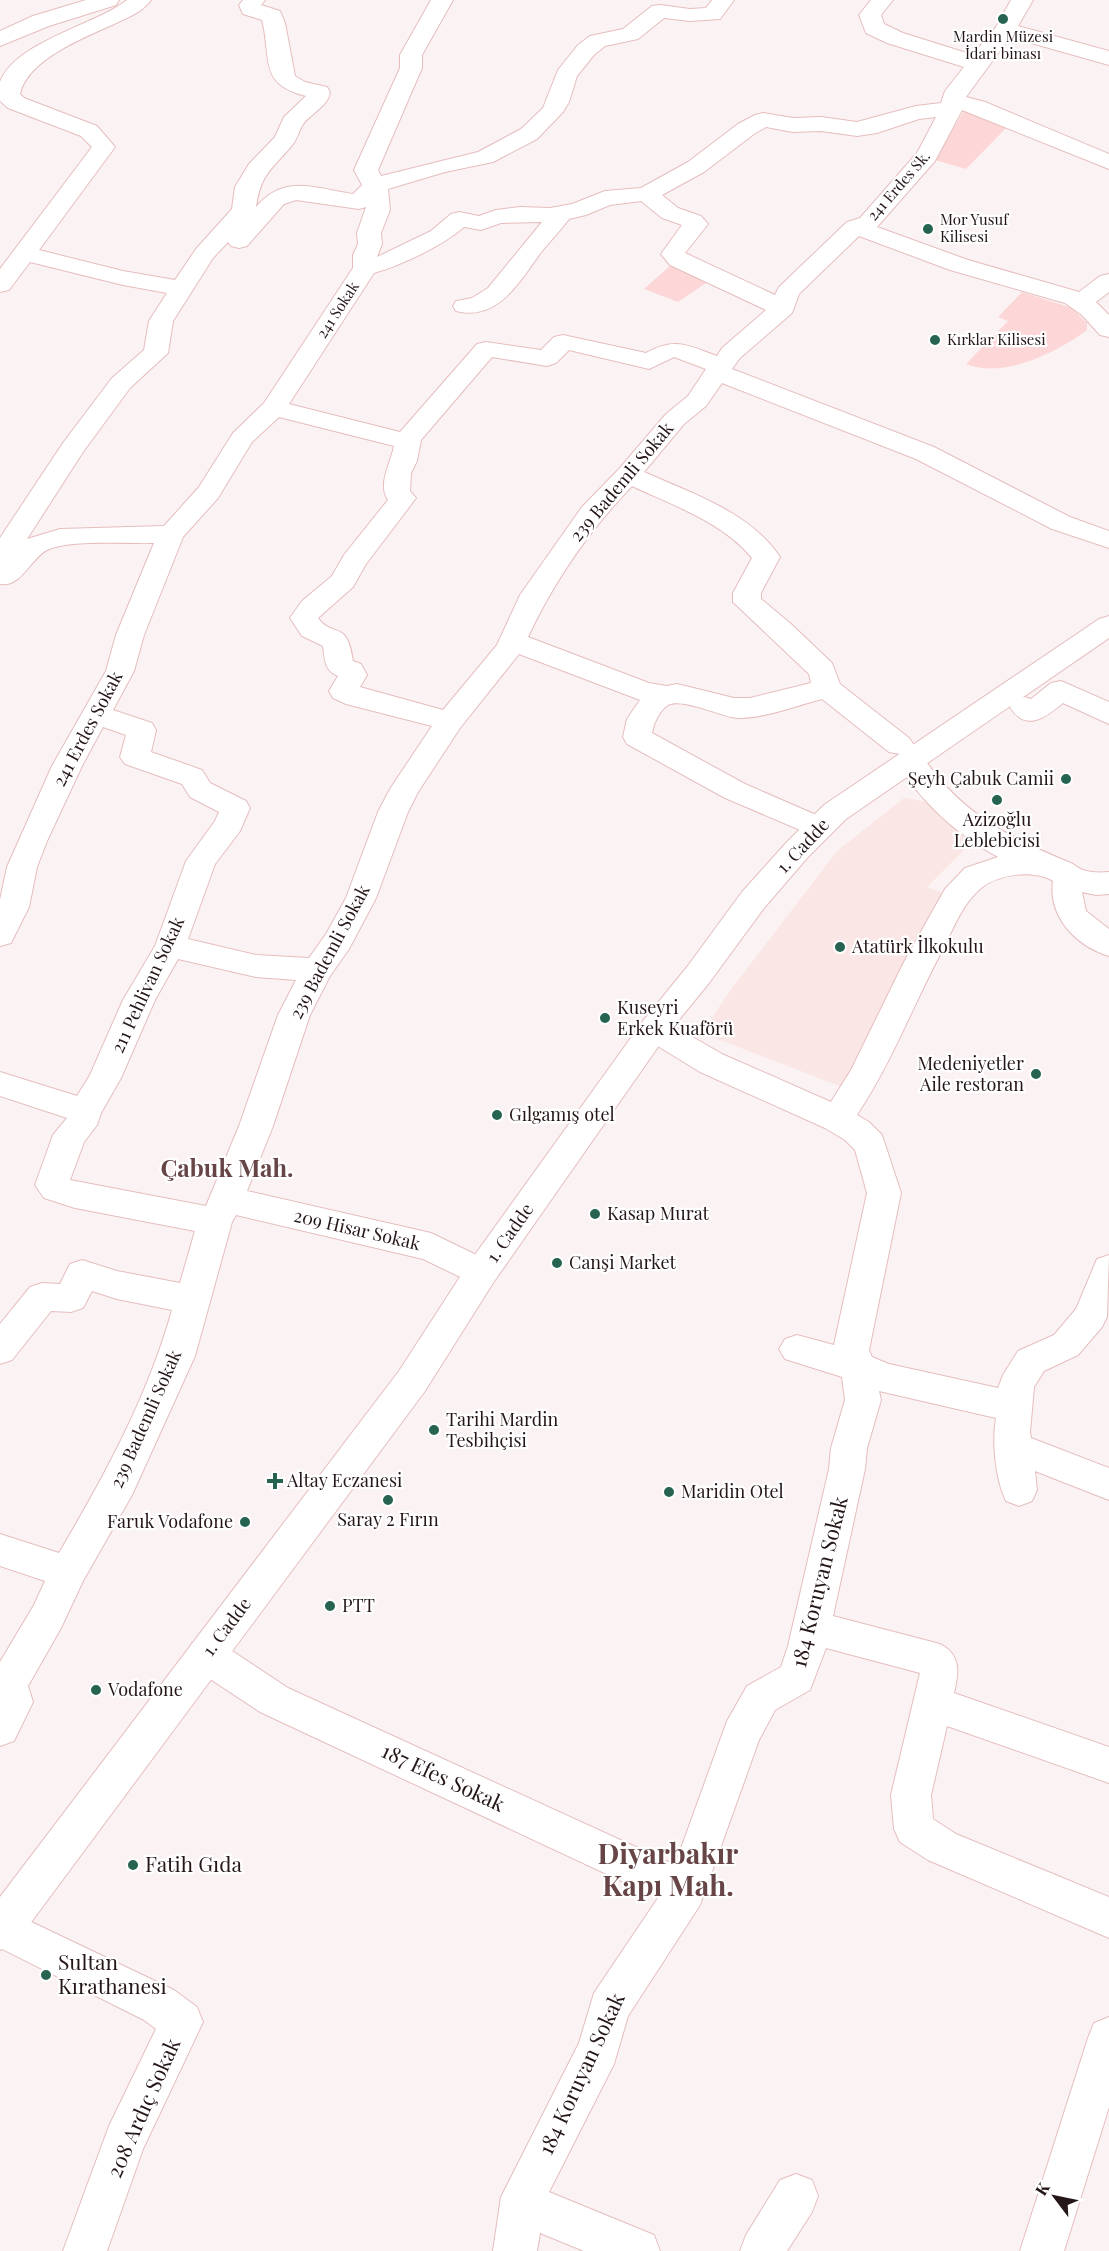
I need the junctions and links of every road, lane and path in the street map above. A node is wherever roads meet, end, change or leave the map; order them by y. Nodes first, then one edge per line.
1 (108, 0) edge
2 (140, 0) edge
3 (254, 0) edge
4 (442, 0) edge
5 (723, 0) edge
6 (882, 0) edge
7 (1022, 0) edge
8 (1005, 29) junction
9 (0, 39) edge
10 (1109, 58) edge
11 (978, 64) junction
12 (952, 104) junction
13 (1109, 162) edge
14 (375, 185) junction
15 (646, 194) junction
16 (558, 214) junction
17 (855, 227) junction
18 (208, 249) junction
19 (24, 253) junction
20 (365, 268) junction
21 (1109, 281) edge
22 (0, 285) edge
23 (182, 288) junction
24 (1080, 302) junction
25 (465, 306) dead end
26 (783, 308) junction
27 (1109, 330) edge
28 (743, 343) joint
29 (719, 369) junction
30 (274, 408) junction
31 (242, 438) joint
32 (408, 442) junction
33 (628, 475) junction
34 (171, 534) junction
35 (1109, 540) edge
36 (0, 559) edge
37 (0, 579) edge
38 (1109, 625) edge
39 (512, 641) junction
40 (827, 688) junction
41 (661, 695) junction
42 (1024, 707) dead end
43 (94, 714) junction
44 (1109, 714) edge
45 (450, 721) junction
46 (905, 753) junction
47 (819, 828) junction
48 (1056, 871) junction
49 (1109, 883) edge
50 (0, 935) edge
51 (1109, 945) edge
52 (170, 946) junction
53 (316, 970) junction
54 (654, 1029) junction
55 (0, 1084) edge
56 (85, 1111) junction
57 (837, 1119) junction
58 (221, 1211) junction
59 (1109, 1269) edge
60 (481, 1273) junction
61 (192, 1300) junction
62 (797, 1349) dead end
63 (0, 1350) edge
64 (858, 1367) junction
65 (1016, 1407) junction
66 (1014, 1447) junction
67 (1109, 1484) edge
68 (1019, 1490) dead end
69 (0, 1550) edge
70 (69, 1572) junction
71 (811, 1627) junction
72 (206, 1655) junction
73 (931, 1703) junction
74 (0, 1728) edge
75 (1109, 1765) edge
76 (686, 1891) junction
77 (1109, 1918) edge
78 (1, 1929) edge
79 (1109, 2038) edge
80 (796, 2196) dead end
81 (523, 2204) junction
82 (85, 2251) edge
83 (515, 2251) edge
84 (638, 2251) edge
85 (762, 2251) edge
86 (1042, 2251) edge

1 - 9 street
2 - 19 street
3 - 18 street
4 - 14 street, 241 Sokak
5 - 14 street
6 - 11 street
7 - 8 street, 241 Erdes Sk.
8 - 10 street
8 - 11 street, 241 Erdes Sk.
11 - 12 street, 241 Erdes Sk.
12 - 13 street
12 - 15 street
12 - 17 street, 241 Erdes Sk.
14 - 18 street
14 - 20 street, 241 Sokak
15 - 16 street
15 - 26 street
16 - 20 street
16 - 25 street
17 - 24 street
17 - 26 street, 241 Erdes Sk.
18 - 23 street
19 - 22 street
19 - 23 street
20 - 30 street, 241 Sokak
21 - 24 street
23 - 36 street
24 - 27 street
26 - 28 street, 241 Erdes Sk.
28 - 29 street, 239 Bademli Sokak
29 - 32 street
29 - 33 street, 239 Bademli Sokak
29 - 35 street
30 - 31 street, 241 Sokak
30 - 32 street
31 - 34 street, 241 Erdes Sokak
32 - 45 street
33 - 39 street, 239 Bademli Sokak
33 - 40 street
34 - 37 street
34 - 43 street, 241 Erdes Sokak
38 - 46 street, 1. Cadde
39 - 41 street
39 - 45 street, 239 Bademli Sokak
40 - 41 street
40 - 46 street
41 - 47 street
42 - 44 street
43 - 50 street, 241 Erdes Sokak
43 - 52 street, 211 Pehlivan Sokak
45 - 53 street, 239 Bademli Sokak
46 - 47 street, 1. Cadde
46 - 48 street
47 - 54 street, 1. Cadde
48 - 49 street
48 - 51 street
48 - 57 street
52 - 53 street
52 - 56 street, 211 Pehlivan Sokak
53 - 58 street, 239 Bademli Sokak
54 - 57 street, 184 Koruyan Sokak
54 - 60 street, 1. Cadde
55 - 56 street
56 - 58 street, 211 Pehlivan Sokak
57 - 64 street, 184 Koruyan Sokak
58 - 60 street, 209 Hisar Sokak
58 - 61 street, 239 Bademli Sokak
59 - 65 street
60 - 72 street, 1. Cadde
61 - 63 street
61 - 70 street, 239 Bademli Sokak
62 - 64 street
64 - 65 street
64 - 71 street, 184 Koruyan Sokak
65 - 66 street
66 - 67 street
66 - 68 street
69 - 70 street
70 - 74 street, 239 Bademli Sokak
71 - 73 street
71 - 76 street, 184 Koruyan Sokak
72 - 76 street, 187 Efes Sokak
72 - 78 street, 1. Cadde
73 - 75 street
73 - 77 street
76 - 81 street, 184 Koruyan Sokak
78 - 82 street, 208 Ardıç Sokak
79 - 86 street
80 - 85 street
81 - 83 street, 184 Koruyan Sokak
81 - 84 street

